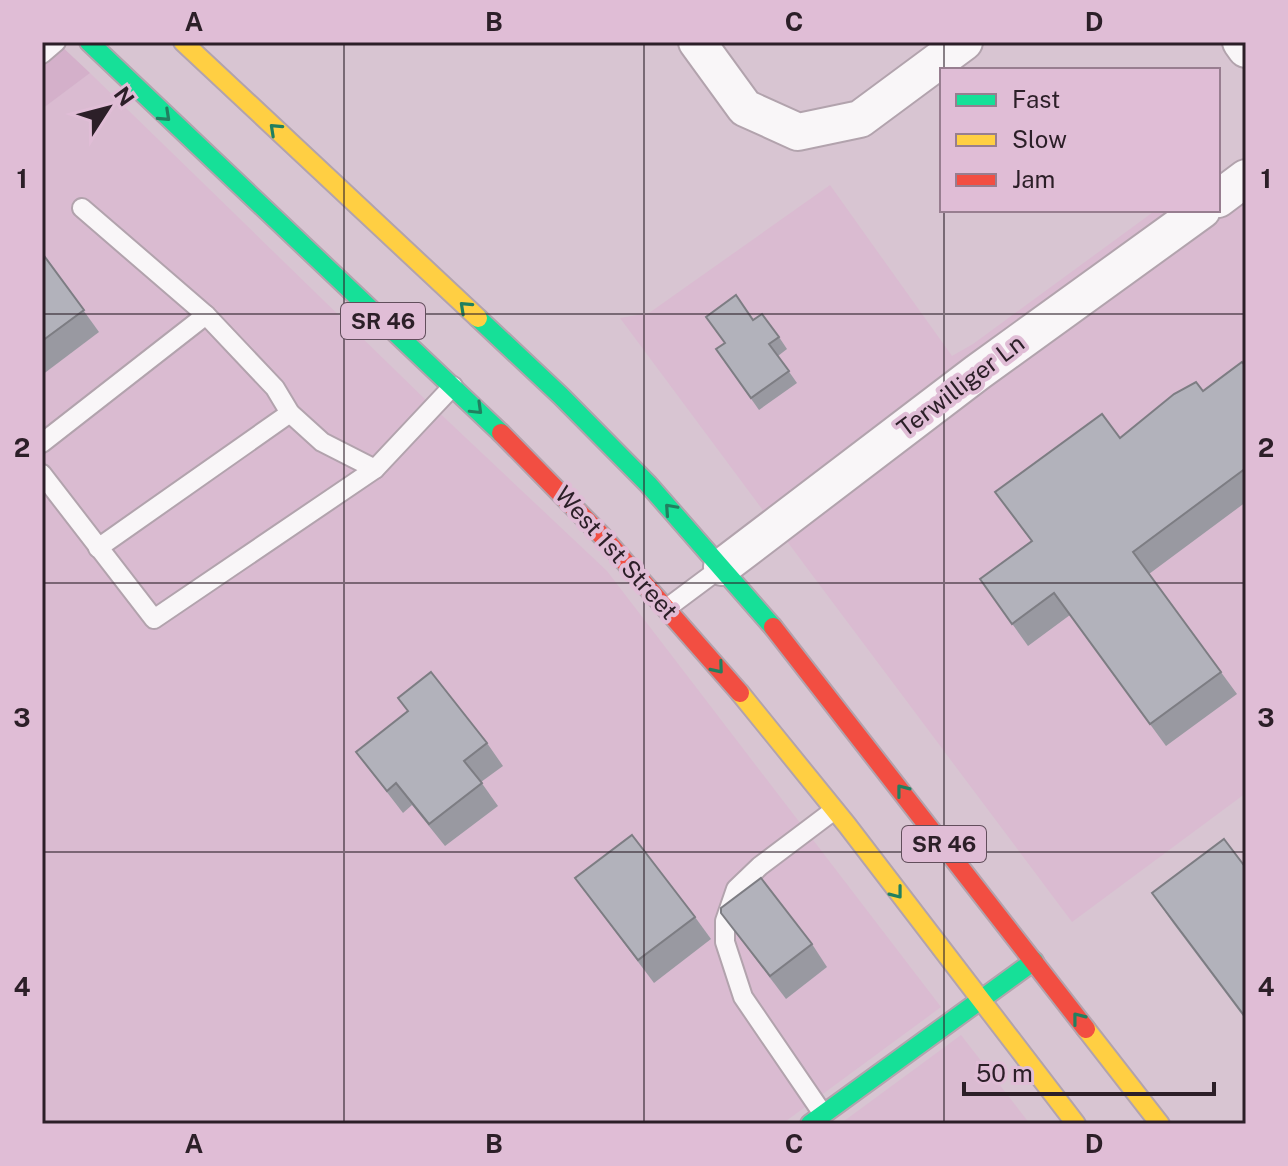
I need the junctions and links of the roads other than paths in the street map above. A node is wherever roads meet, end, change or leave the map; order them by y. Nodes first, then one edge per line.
1 (56, 42) edge
2 (89, 42) edge
3 (183, 42) edge
4 (697, 42) edge
5 (964, 42) edge
6 (1241, 42) edge
7 (1246, 49) edge
8 (42, 54) edge
9 (1246, 178) edge
10 (1220, 198) edge
11 (82, 208) dead end
12 (1199, 212) edge
13 (206, 315) junction
14 (453, 386) junction
15 (290, 413) junction
16 (42, 443) edge
17 (375, 469) junction
18 (42, 474) edge
19 (98, 548) junction
20 (722, 567) junction
21 (667, 608) junction
22 (833, 811) junction
23 (1034, 961) junction
24 (980, 1000) junction
25 (816, 1119) edge
26 (1076, 1124) edge
27 (1160, 1124) edge

1 - 8 lane
2 -> 14 main road, West 1st Street / SR 46
20 -> 3 main road, SR 46
4 - 5 street
6 - 7 street
9 - 10 street
11 - 13 lane
12 - 20 street, Terwilliger Ln
13 - 15 lane
13 - 16 lane
14 - 17 lane
14 -> 21 main road, West 1st Street / SR 46
15 - 17 lane
15 - 19 lane
17 - 19 lane
18 - 19 lane
20 - 21 lane
23 -> 20 main road, SR 46
21 -> 22 main road, West 1st Street / SR 46
22 -> 24 main road, West 1st Street / SR 46
22 - 25 lane
23 - 24 main road
27 -> 23 main road, SR 46
24 - 25 main road
24 - 26 main road, West 1st Street / SR 46

